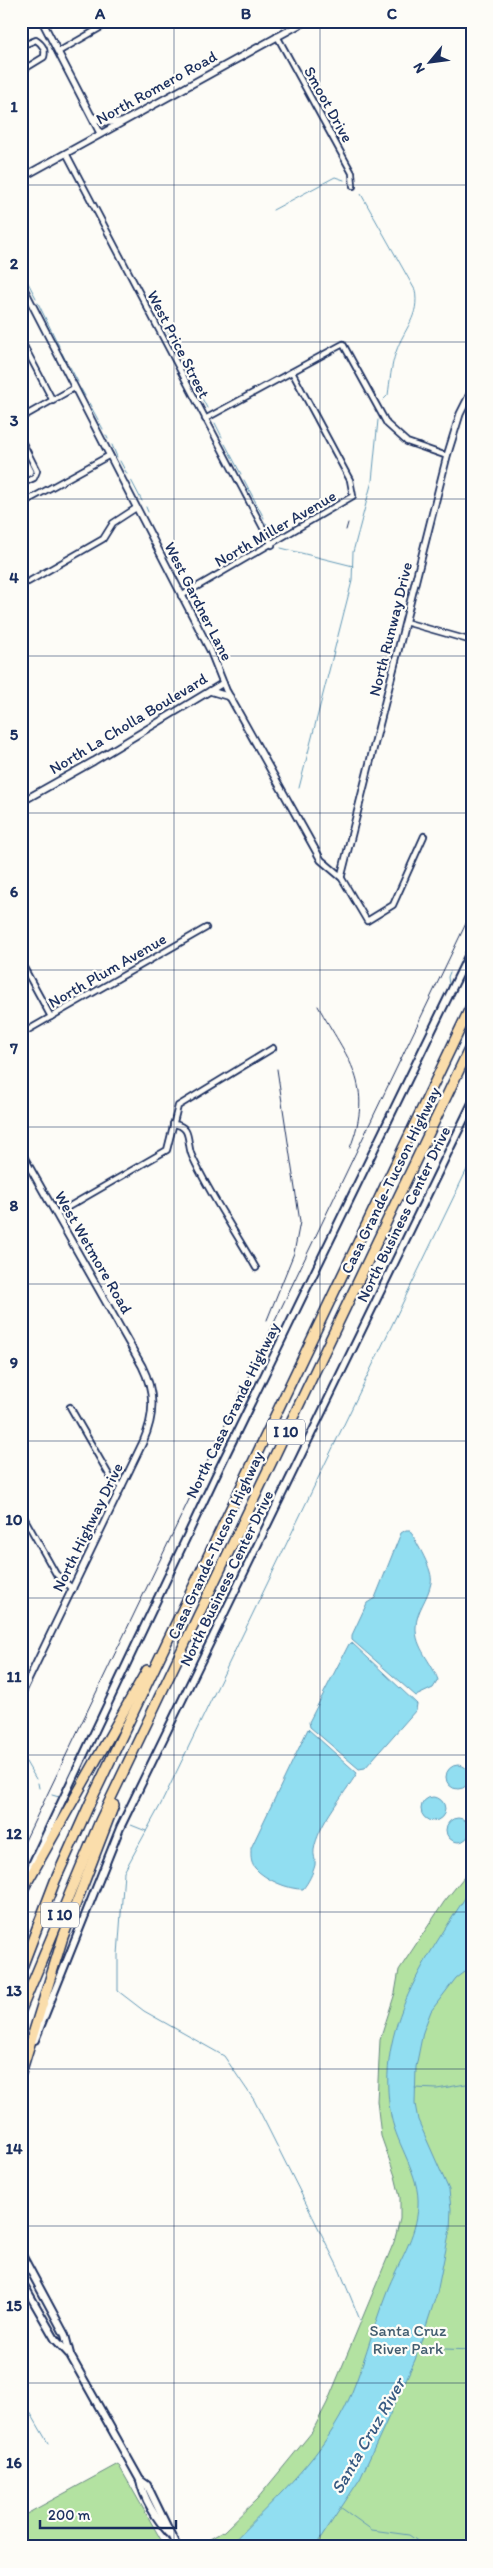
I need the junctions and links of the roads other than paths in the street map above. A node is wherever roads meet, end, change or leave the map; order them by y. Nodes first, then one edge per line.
1 (42, 21) edge
2 (112, 21) edge
3 (306, 21) edge
4 (278, 36) junction
5 (21, 46) edge
6 (58, 52) junction
7 (21, 71) edge
8 (90, 114) junction
9 (122, 122) junction
10 (100, 133) junction
11 (66, 153) junction
12 (21, 178) edge
13 (353, 186) dead end
14 (21, 283) edge
15 (21, 340) edge
16 (292, 372) junction
17 (74, 388) junction
18 (472, 390) edge
19 (53, 401) junction
20 (21, 418) edge
21 (205, 420) junction
22 (21, 439) edge
23 (110, 455) junction
24 (447, 456) junction
25 (21, 484) edge
26 (21, 504) edge
27 (136, 508) junction
28 (272, 544) junction
29 (28, 582) dead end
30 (181, 596) junction
31 (405, 622) junction
32 (472, 641) edge
33 (223, 683) junction
34 (210, 691) junction
35 (230, 697) junction
36 (21, 802) edge
37 (424, 836) dead end
38 (341, 877) junction
39 (206, 928) dead end
40 (472, 948) edge
41 (21, 962) edge
42 (472, 1004) edge
43 (51, 1017) junction
44 (21, 1034) edge
45 (472, 1043) edge
46 (273, 1048) dead end
47 (472, 1103) edge
48 (174, 1124) junction
49 (21, 1152) edge
50 (56, 1214) junction
51 (256, 1268) dead end
52 (142, 1366) joint
53 (70, 1407) dead end
54 (122, 1487) junction
55 (21, 1512) edge
56 (73, 1589) junction
57 (175, 1622) junction
58 (21, 1695) edge
59 (138, 1742) junction
60 (21, 1887) edge
61 (21, 1893) edge
62 (21, 1970) edge
63 (21, 2010) edge
64 (21, 2073) edge
65 (21, 2253) edge
66 (21, 2280) edge
67 (70, 2355) junction
68 (177, 2547) edge

1 - 6 street
2 - 6 street
3 - 4 street, North Romero Road
4 - 9 street, North Romero Road
4 - 13 street, Smoot Drive
5 - 7 street
6 - 8 street
8 - 9 street
8 - 10 street
9 - 10 street, North Romero Road
10 - 11 street, North Romero Road
11 - 12 street, North Romero Road
11 - 21 street, West Price Street
14 - 17 street, West Gardner Lane
15 - 19 street
16 - 21 street
16 - 24 street
16 - 28 street, North Miller Avenue
17 - 19 street
17 - 23 street, West Gardner Lane
18 - 24 street, North Runway Drive
19 - 20 street
21 - 28 street, West Price Street
22 - 25 street
23 - 26 street
23 - 27 street, West Gardner Lane
24 - 31 street, North Runway Drive
27 - 29 street
27 - 30 street, West Gardner Lane
28 - 30 street, North Miller Avenue
30 - 33 street, West Gardner Lane
31 - 32 street
31 - 38 street, North Runway Drive
33 - 34 street, North La Cholla Boulevard
33 - 35 street, West Gardner Lane
34 - 35 street
34 - 36 street, North La Cholla Boulevard
35 - 38 street, West Gardner Lane
37 - 38 street, West Gardner Lane
39 - 43 street, North Plum Avenue
40 - 60 main road, North Casa Grande Highway
41 - 43 street
42 - 57 highway, Casa Grande-Tucson Highway / I 10
43 - 44 street, North Plum Avenue
45 - 59 highway, Casa Grande-Tucson Highway / I 10
46 - 48 street
47 - 64 main road, North Business Center Drive
48 - 50 street
48 - 51 street
49 - 50 street, West Wetmore Road
50 - 52 street, West Wetmore Road
52 - 54 street, North Highway Drive
53 - 54 street
54 - 56 street, North Highway Drive
55 - 56 street
56 - 58 street, North Highway Drive
57 - 61 highway
57 - 62 highway, Casa Grande-Tucson Highway / I 10
59 - 63 highway, Casa Grande-Tucson Highway / I 10
59 - 64 highway
65 - 67 main road
66 - 67 main road
67 - 68 main road

